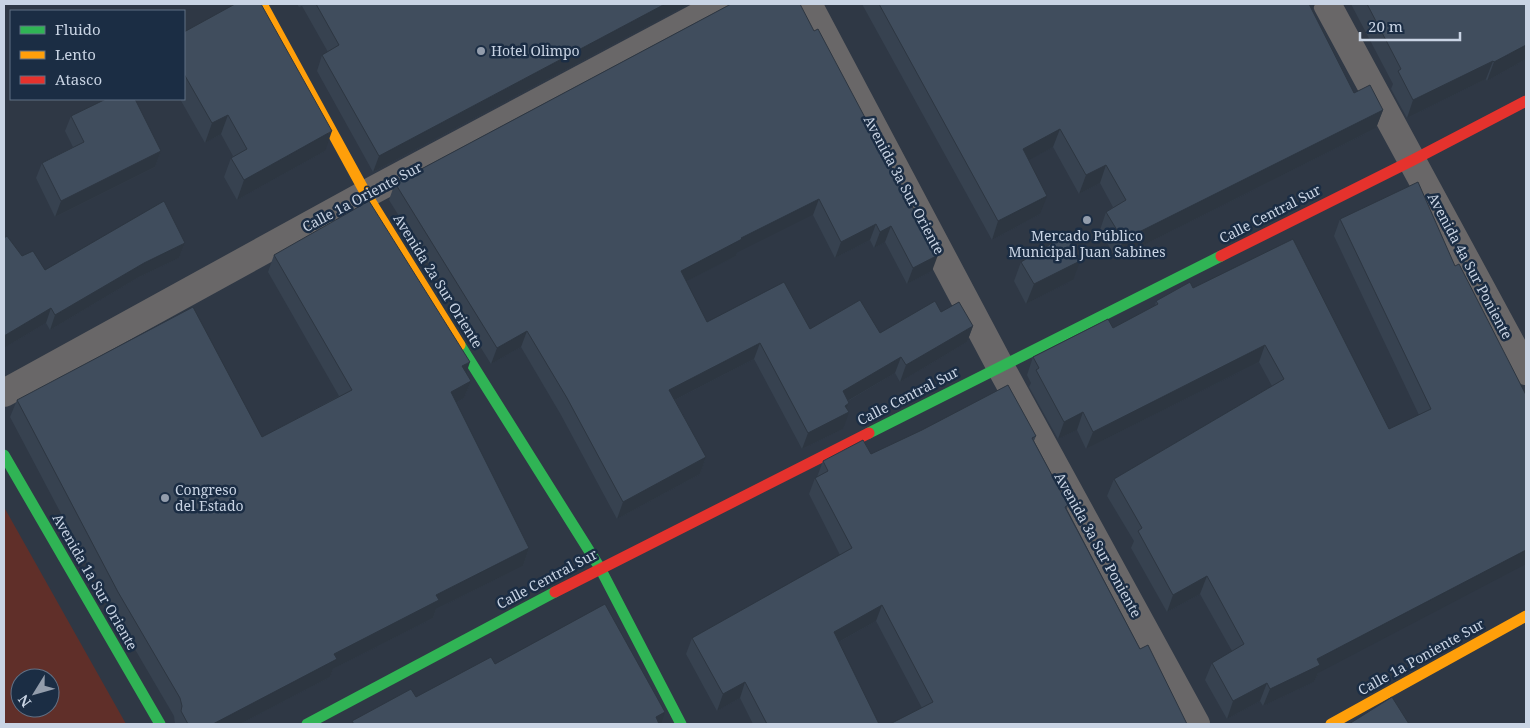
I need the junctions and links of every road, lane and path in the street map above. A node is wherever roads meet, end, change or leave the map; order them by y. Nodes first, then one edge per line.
1 (262, 4) edge
2 (722, 4) edge
3 (808, 4) edge
4 (1327, 4) edge
5 (1526, 100) edge
6 (1413, 160) junction
7 (366, 194) junction
8 (1000, 366) junction
9 (1526, 372) edge
10 (4, 393) edge
11 (4, 455) edge
12 (600, 568) junction
13 (1526, 616) edge
14 (160, 724) edge
15 (307, 724) edge
16 (681, 724) edge
17 (1196, 724) edge
18 (1331, 724) edge

1 - 7 main road, Avenida 2a Sur Oriente
2 - 7 street, Calle 1a Oriente Sur
3 - 8 street, Avenida 3a Sur Oriente
4 - 6 street, Avenida 4a Sur Poniente
5 - 6 main road, Calle Central Sur
6 - 8 main road, Calle Central Sur
6 - 9 street, Avenida 4a Sur Poniente
7 - 10 street, Calle 1a Oriente Sur
7 - 12 main road, Avenida 2a Sur Oriente
8 - 12 main road, Calle Central Sur
8 - 17 street, Avenida 3a Sur Poniente
11 - 14 main road, Avenida 1a Sur Oriente
12 - 15 main road, Calle Central Sur
12 - 16 main road, Avenida 2a Sur Oriente
13 - 18 main road, Calle 1a Poniente Sur

